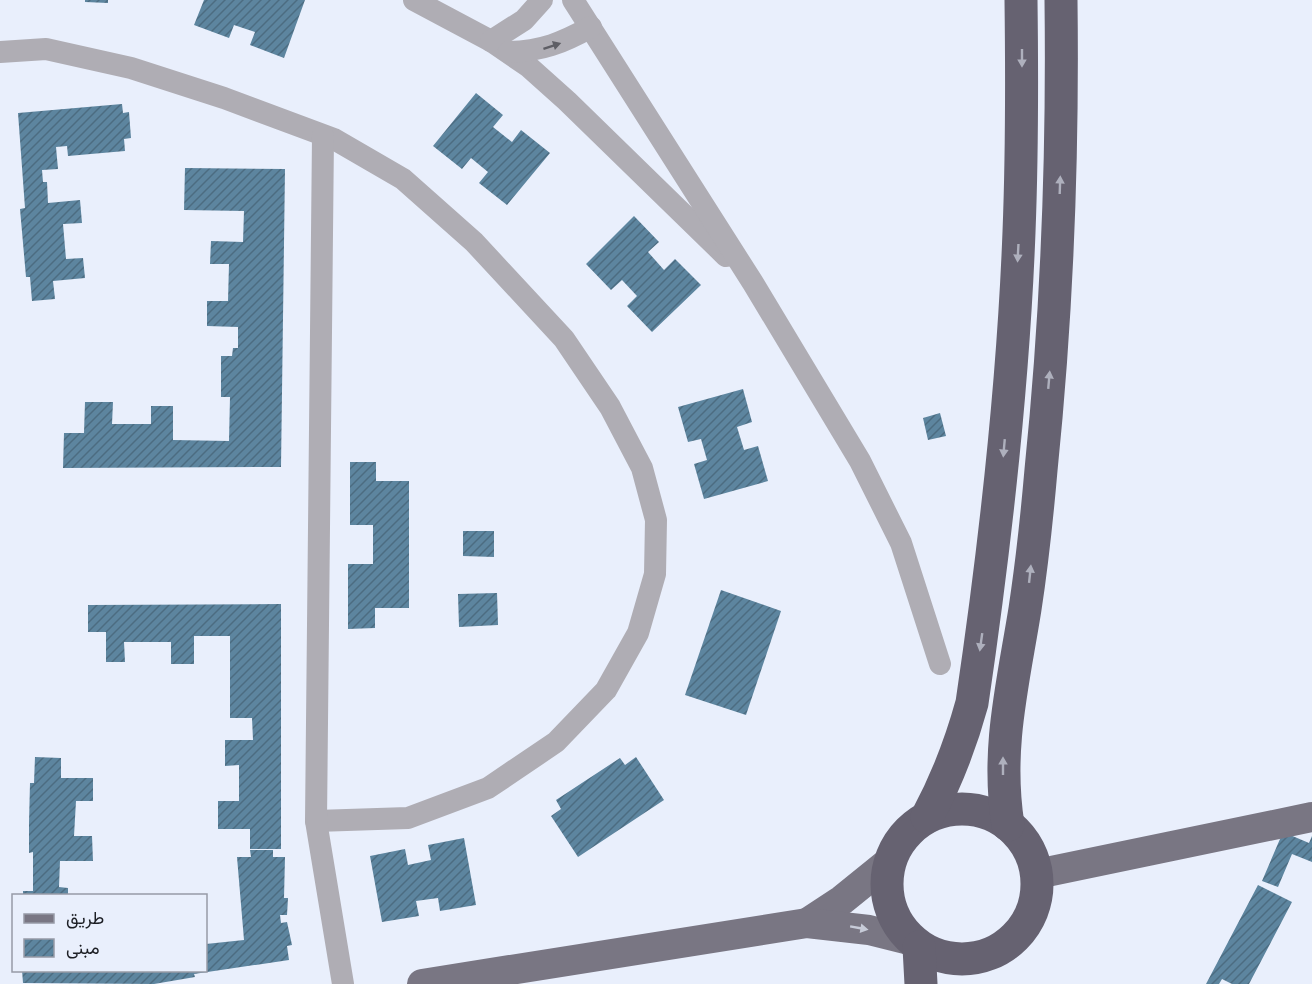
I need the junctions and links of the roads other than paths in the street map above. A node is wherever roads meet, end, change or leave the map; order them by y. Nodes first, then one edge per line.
1 (414, 0) edge
2 (542, 0) edge
3 (573, 0) edge
4 (1021, 0) edge
5 (1061, 0) edge
6 (591, 27) junction
7 (500, 46) junction
8 (0, 52) edge
9 (323, 136) junction
10 (753, 283) junction
11 (940, 664) dead end
12 (927, 817) junction
13 (1312, 817) edge
14 (316, 821) junction
15 (1008, 825) junction
16 (889, 862) junction
17 (1037, 874) junction
18 (807, 923) junction
19 (914, 943) junction
20 (999, 950) junction
21 (343, 984) edge
22 (422, 984) edge
23 (921, 984) edge
24 (978, 984) edge

1 - 7 street
2 - 7 street
3 - 6 street
4 -> 12 highway
15 -> 5 highway
7 -> 6 street
6 - 10 street
7 - 10 street
8 - 9 street
9 - 14 street
9 - 14 street
10 - 11 street
12 - 15 highway
12 - 16 highway
13 - 17 main road
14 - 21 street
15 - 17 highway
16 - 18 main road
16 - 19 highway
17 - 20 highway
18 -> 19 main road
18 - 22 main road
19 - 20 highway
19 - 23 highway
20 - 24 highway

